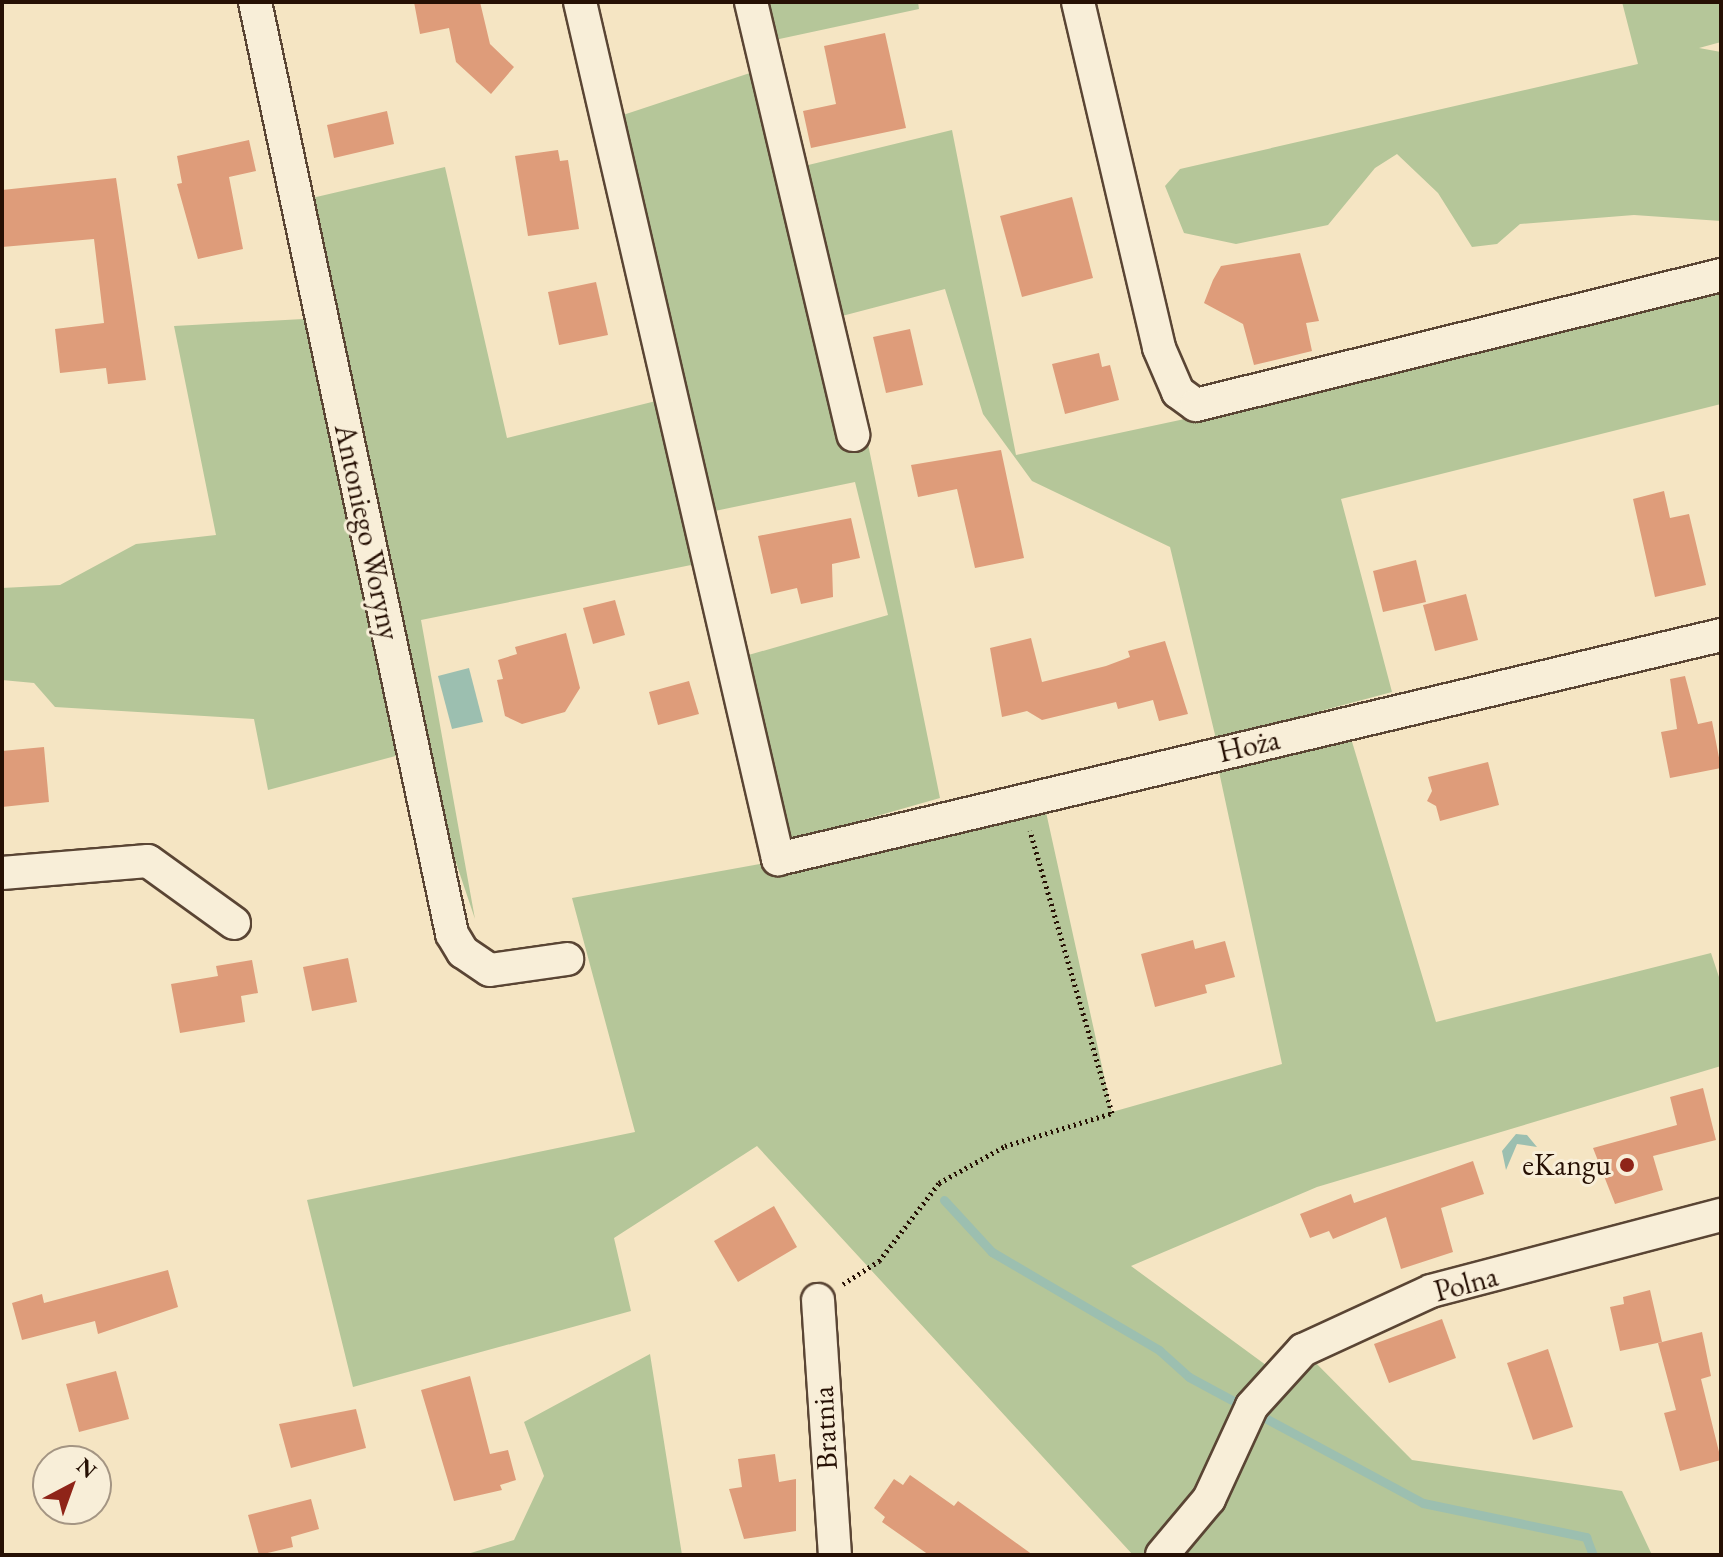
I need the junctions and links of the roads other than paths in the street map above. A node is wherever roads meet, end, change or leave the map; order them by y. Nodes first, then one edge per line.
1 (255, 2) edge
2 (580, 2) edge
3 (751, 2) edge
4 (1078, 2) edge
5 (1721, 275) edge
6 (853, 435) dead end
7 (1721, 635) edge
8 (2, 873) edge
9 (234, 923) dead end
10 (567, 959) dead end
11 (1721, 1215) edge
12 (818, 1300) road end
13 (835, 1555) edge
14 (1162, 1555) edge

1 - 10 street, Antoniego Woryny
2 - 7 street, Hoża
3 - 6 street
4 - 5 street
8 - 9 street
11 - 14 street, Polna
12 - 13 street, Bratnia

